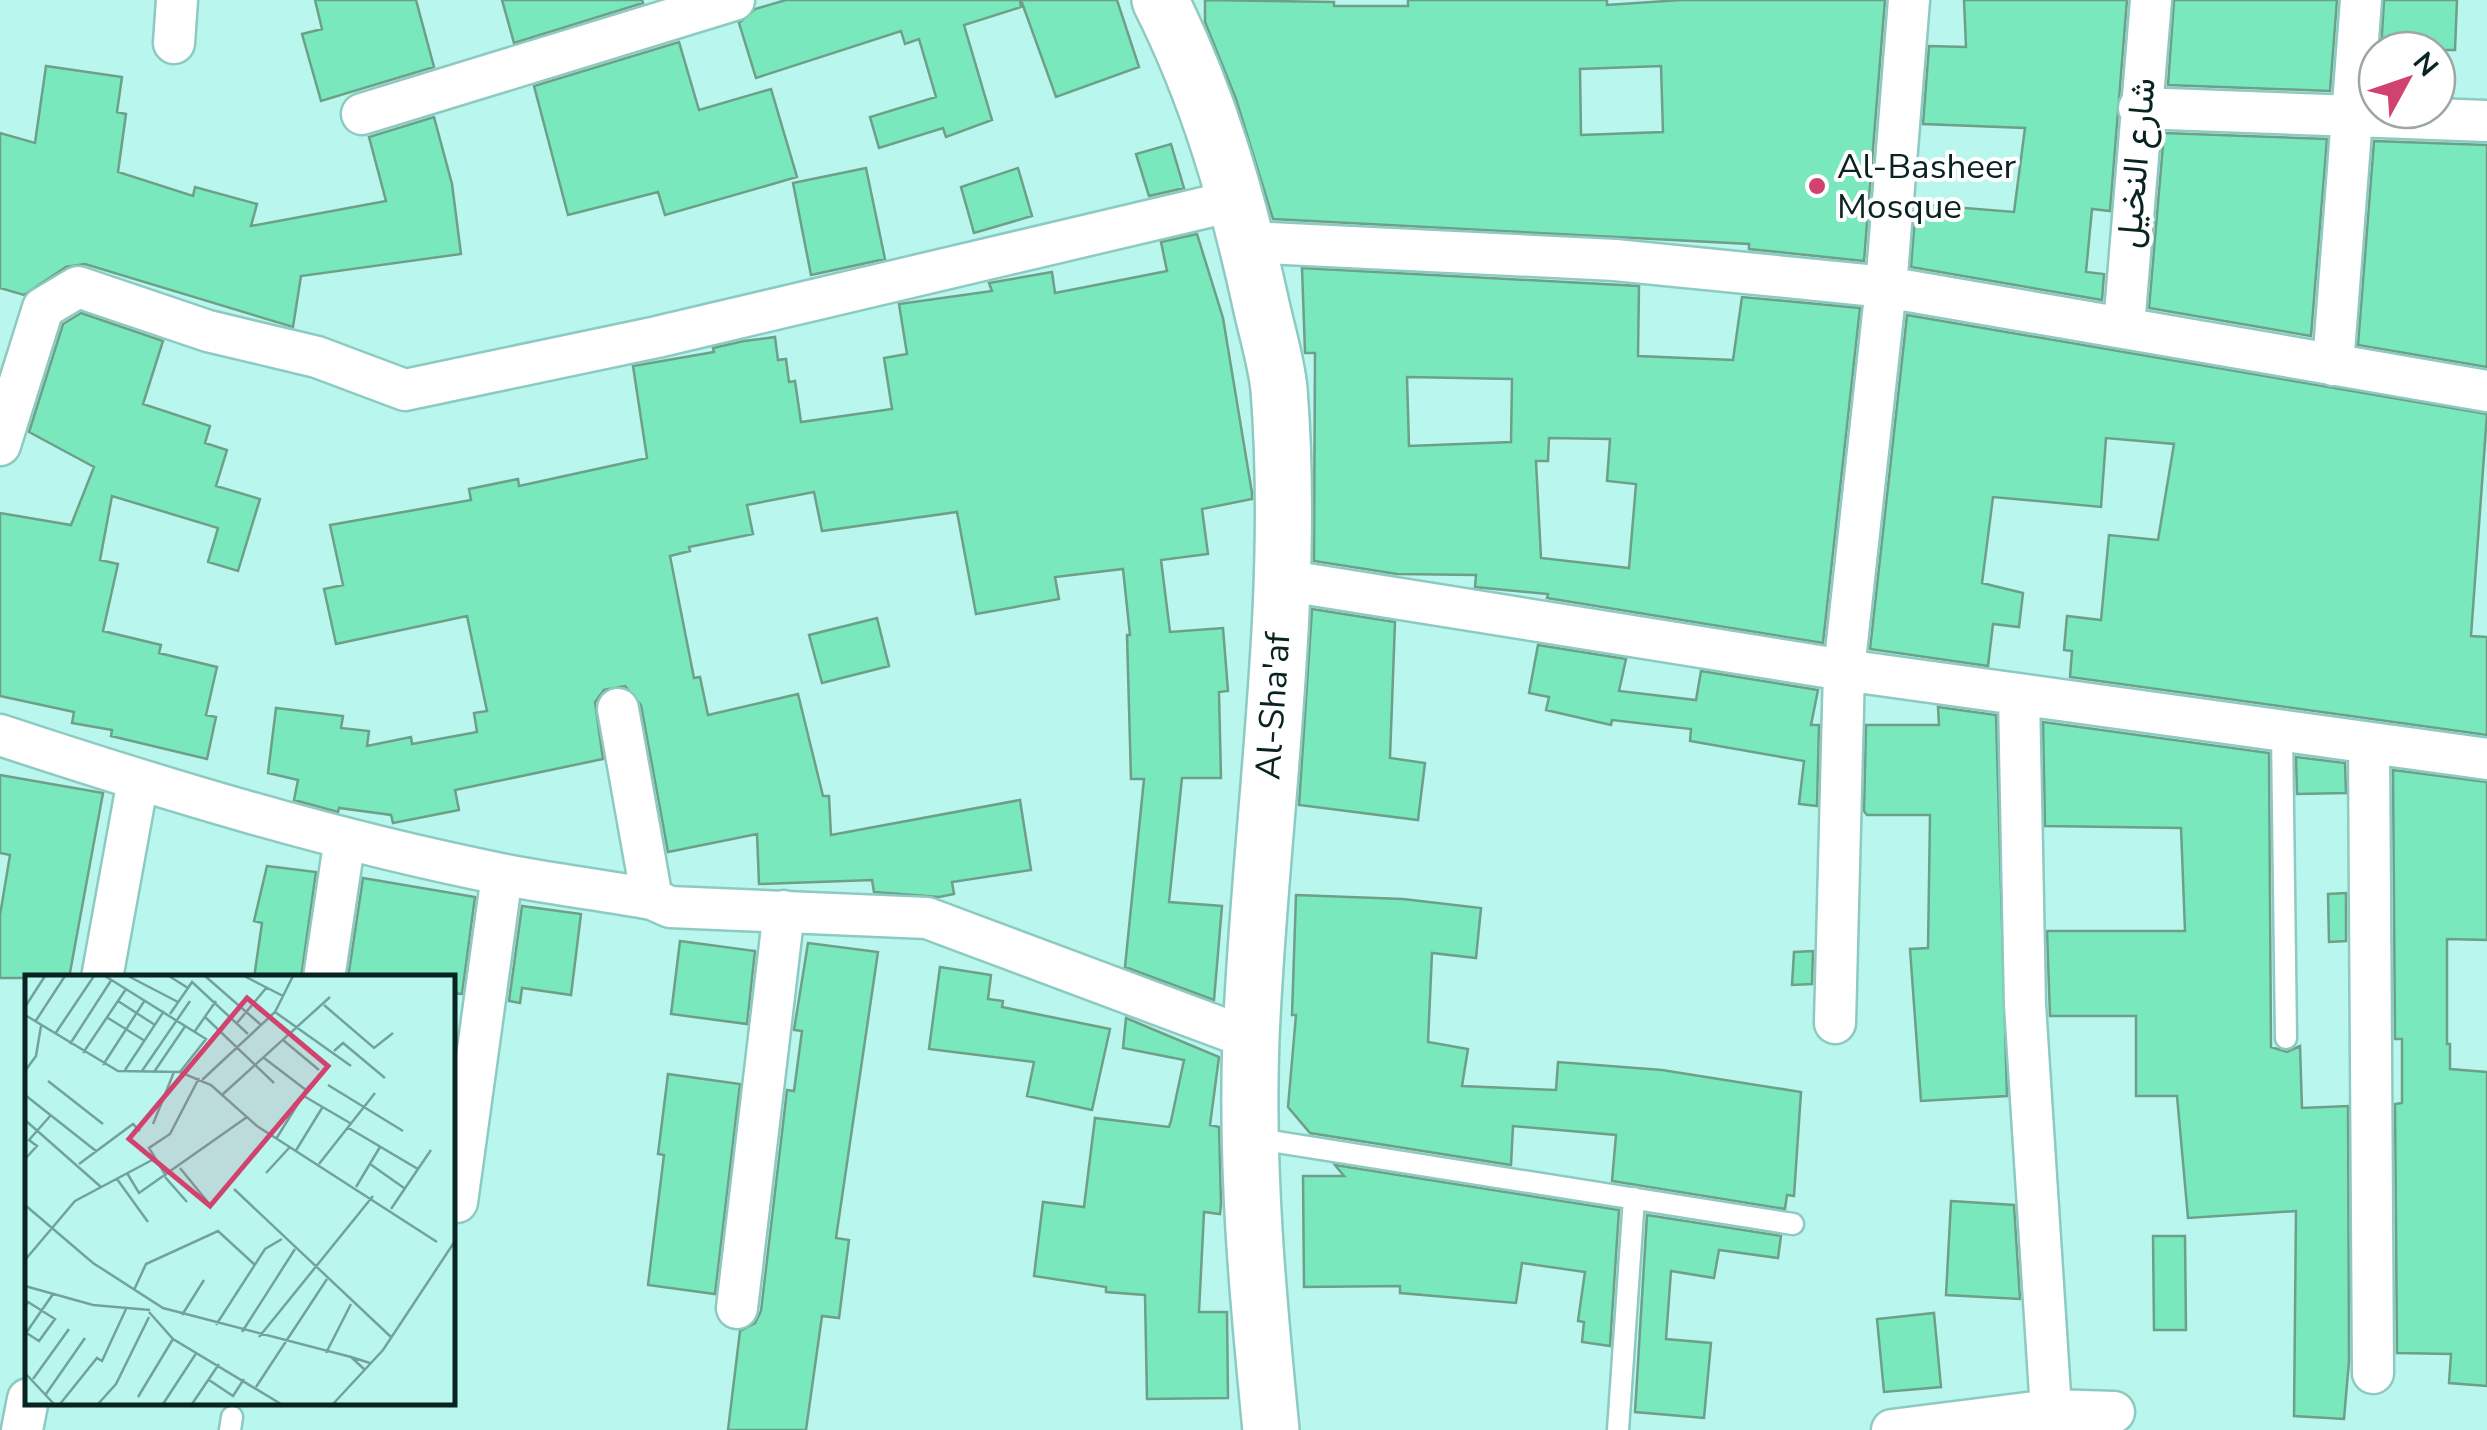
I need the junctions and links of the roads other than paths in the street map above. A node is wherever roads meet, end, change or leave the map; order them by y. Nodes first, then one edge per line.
1 (177, 0) edge
2 (734, 0) edge
3 (1160, 0) edge
4 (1909, 0) edge
5 (2151, 0) edge
6 (2361, 0) edge
7 (174, 42) dead end
8 (2139, 108) junction
9 (362, 114) dead end
10 (2349, 119) junction
11 (2487, 120) edge
12 (1242, 221) junction
13 (1886, 287) junction
14 (2124, 326) junction
15 (2333, 366) junction
16 (2487, 391) edge
17 (1, 435) edge
18 (1282, 580) junction
19 (1844, 670) junction
20 (2019, 695) junction
21 (618, 708) dead end
22 (2282, 732) junction
23 (0, 735) edge
24 (2369, 744) junction
25 (2487, 759) edge
26 (138, 780) junction
27 (346, 838) junction
28 (502, 874) junction
29 (652, 899) junction
30 (784, 911) junction
31 (103, 975) edge
32 (324, 975) edge
33 (1835, 1023) dead end
34 (2286, 1038) dead end
35 (1251, 1039) junction
36 (1250, 1137) junction
37 (1634, 1198) junction
38 (457, 1202) dead end
39 (1794, 1224) dead end
40 (737, 1308) dead end
41 (2374, 1373) dead end
42 (27, 1405) edge
43 (2051, 1410) junction
44 (2114, 1412) dead end
45 (1958, 1425) edge
46 (22, 1430) edge
47 (1270, 1430) edge
48 (1618, 1430) edge
49 (1892, 1430) edge

1 - 7 street
2 - 9 street
3 - 12 street, Al-Sha'af
4 - 13 street
5 - 8 street, شارع النخيل
6 - 10 street
8 - 10 street
8 - 14 street, شارع النخيل
10 - 11 street
10 - 15 street
12 - 13 street
12 - 17 street
12 - 18 street, Al-Sha'af
13 - 14 street
13 - 19 street
14 - 15 street
15 - 16 street
18 - 19 street
18 - 35 street, Al-Sha'af
19 - 20 street
19 - 33 street
20 - 22 street
20 - 43 street
21 - 29 street
22 - 24 street
22 - 34 lane
23 - 26 street
24 - 25 street
24 - 41 street
26 - 27 street
26 - 31 street
27 - 28 street
27 - 32 street
28 - 29 street
28 - 38 street
29 - 30 street
30 - 35 street
30 - 40 street
35 - 36 street, Al-Sha'af
36 - 37 lane
36 - 47 street, Al-Sha'af
37 - 39 lane
37 - 48 lane
42 - 46 street
43 - 44 street
43 - 45 street
45 - 49 street

